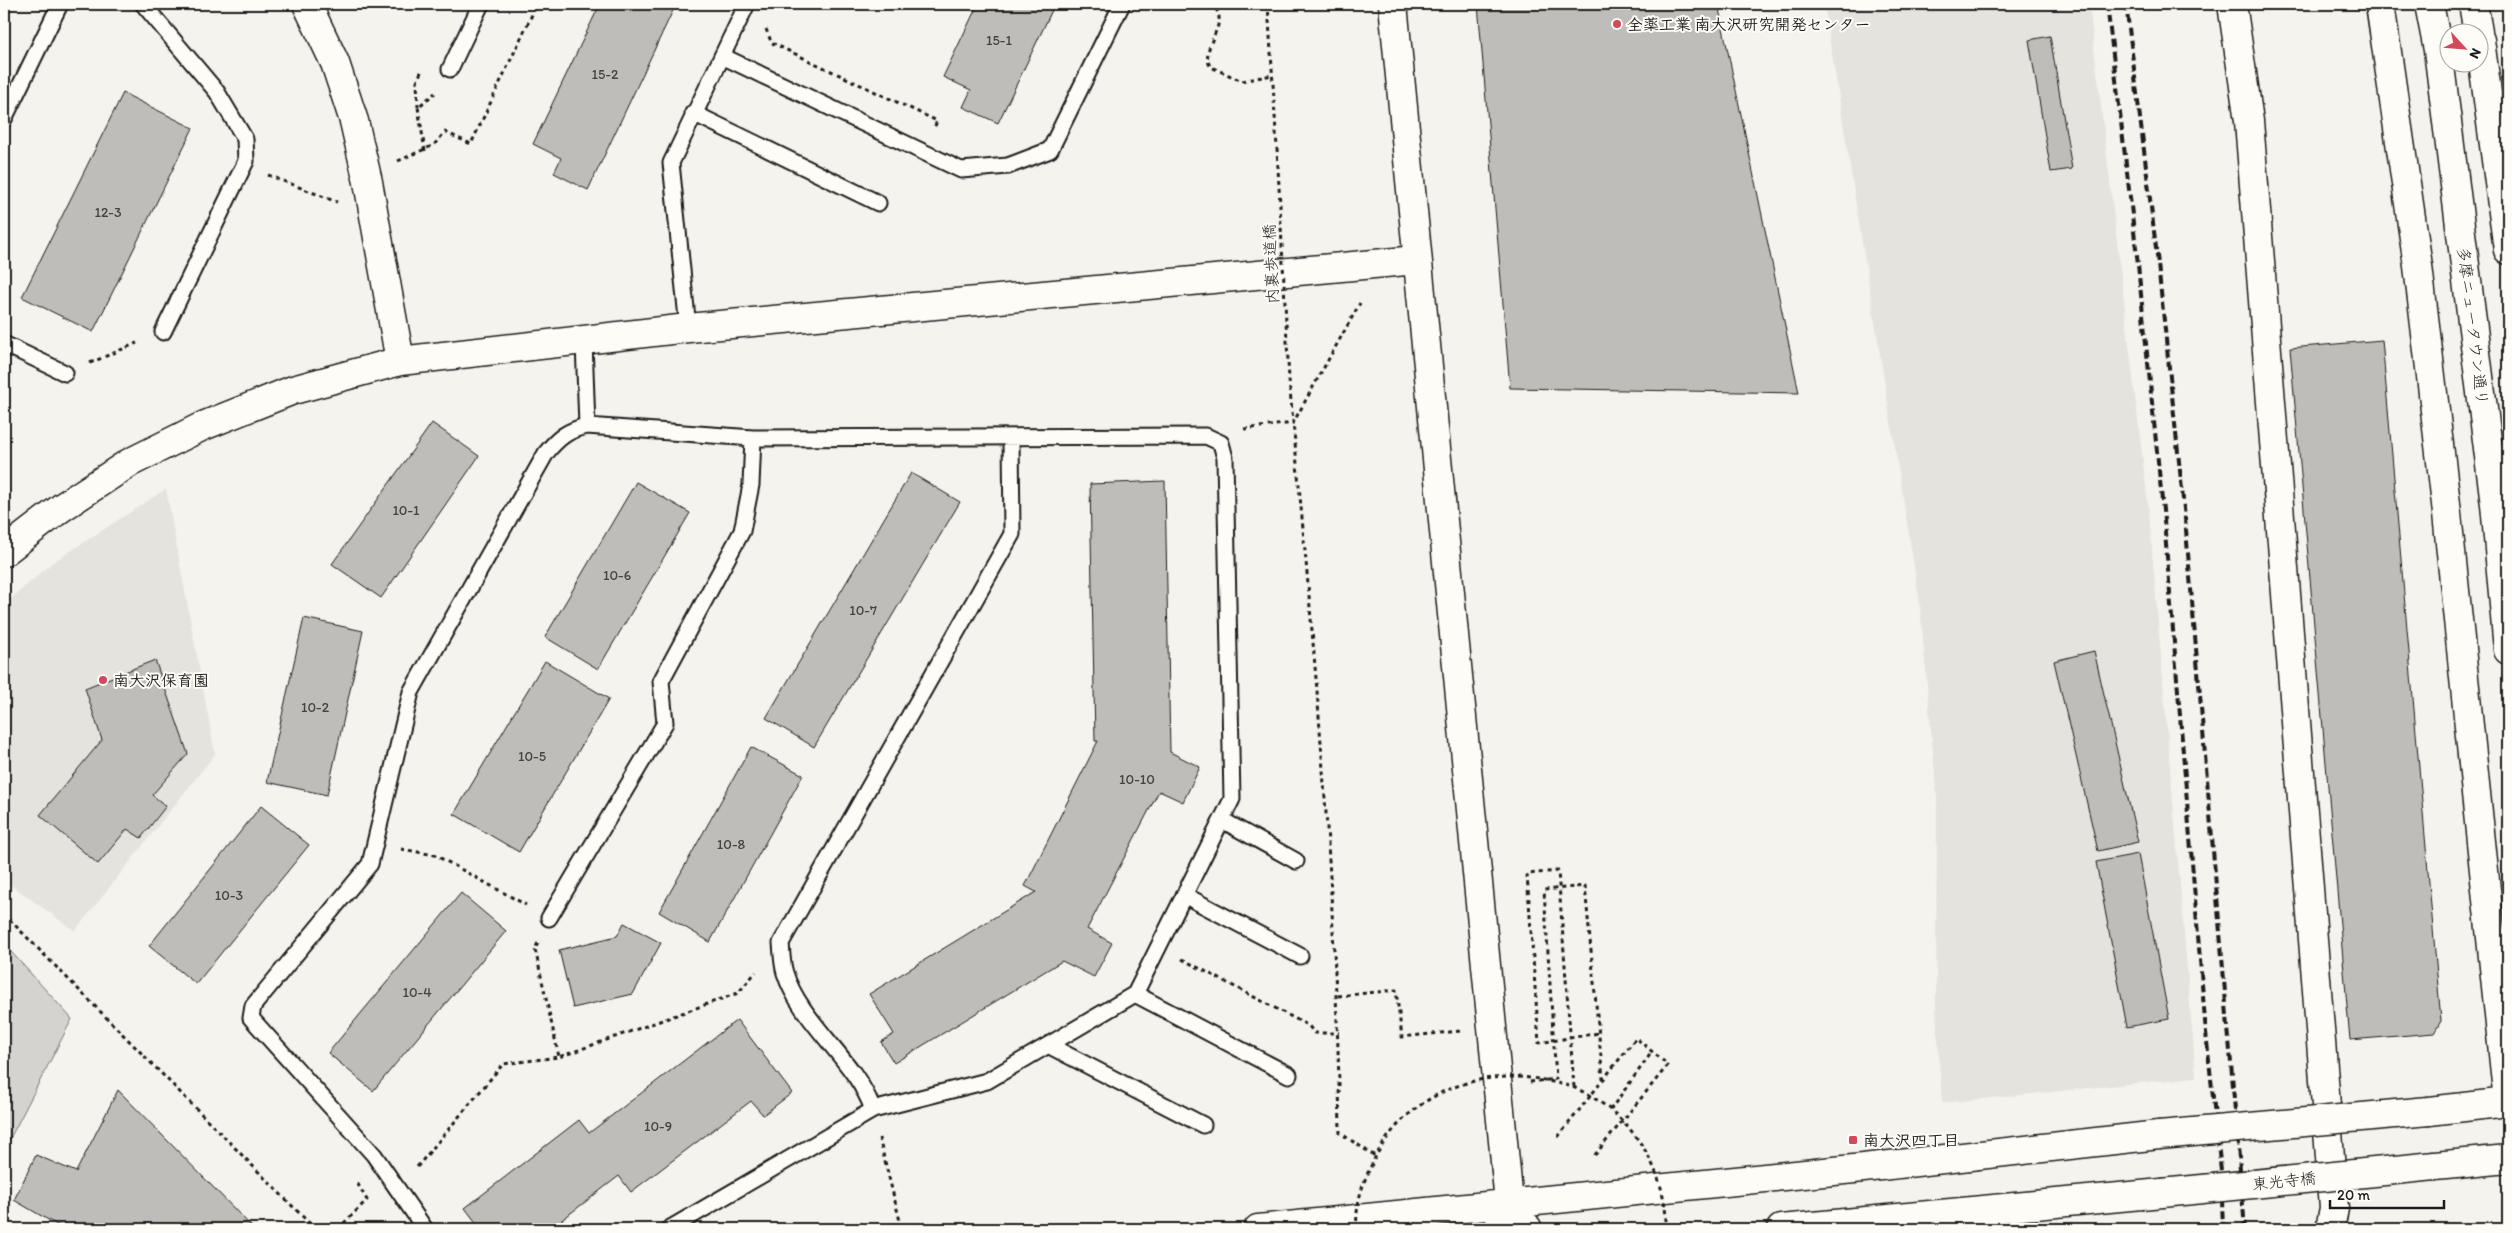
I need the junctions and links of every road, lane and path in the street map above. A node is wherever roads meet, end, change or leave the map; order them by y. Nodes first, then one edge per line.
1 (60, 4) edge
2 (143, 4) edge
3 (307, 4) edge
4 (481, 4) edge
5 (537, 4) edge
6 (747, 4) edge
7 (1122, 4) edge
8 (1209, 4) edge
9 (1268, 4) edge
10 (1393, 4) edge
11 (2232, 4) edge
12 (2380, 4) edge
13 (2429, 4) edge
14 (2473, 4) edge
15 (2476, 22) edge
16 (772, 43) dead end
17 (722, 56) junction
18 (450, 69) joint
19 (2484, 72) edge
20 (1272, 75) junction
21 (693, 113) junction
22 (4, 119) edge
23 (942, 133) dead end
24 (425, 150) junction
25 (395, 162) dead end
26 (261, 172) dead end
27 (878, 203) dead end
28 (342, 204) dead end
29 (2508, 250) edge
30 (1417, 260) junction
31 (1360, 303) dead end
32 (688, 328) junction
33 (163, 332) joint
34 (584, 342) junction
35 (4, 344) edge
36 (400, 361) junction
37 (65, 373) joint
38 (1293, 423) junction
39 (587, 426) junction
40 (1010, 436) junction
41 (753, 438) junction
42 (1221, 443) junction
43 (4, 552) edge
44 (2508, 650) edge
45 (1222, 820) junction
46 (374, 845) junction
47 (1296, 861) dead end
48 (1184, 896) junction
49 (4, 914) edge
50 (549, 918) junction
51 (781, 943) junction
52 (1158, 947) junction
53 (1300, 956) dead end
54 (1135, 994) junction
55 (1338, 996) junction
56 (1461, 1031) dead end
57 (1339, 1033) junction
58 (1599, 1033) junction
59 (1048, 1045) junction
60 (1652, 1052) junction
61 (559, 1057) junction
62 (1289, 1074) dead end
63 (1603, 1080) junction
64 (1527, 1082) dead end
65 (1574, 1087) junction
66 (2508, 1102) edge
67 (873, 1110) junction
68 (1610, 1110) junction
69 (1202, 1125) dead end
70 (1558, 1137) dead end
71 (374, 1155) junction
72 (1375, 1156) junction
73 (1594, 1156) dead end
74 (2508, 1159) edge
75 (886, 1168) dead end
76 (354, 1179) dead end
77 (1509, 1203) junction
78 (316, 1229) edge
79 (338, 1229) edge
80 (425, 1229) edge
81 (669, 1229) edge
82 (902, 1229) edge
83 (1258, 1229) edge
84 (1357, 1229) edge
85 (1498, 1229) edge
86 (1528, 1229) edge
87 (1666, 1229) edge
88 (1781, 1229) edge
89 (2330, 1229) edge

1 - 22 lane
2 - 33 lane
3 - 36 street
4 - 18 lane
5 - 24 path
6 - 17 lane
7 - 17 lane
8 - 20 path
9 - 20 path, 内裏歩道橋
10 - 30 street
11 - 89 street
12 - 66 street
13 - 44 street, 多摩ニュータウン通り
14 - 15 street
16 - 23 path
17 - 21 lane
18 - 24 path
19 - 29 street
20 - 38 path, 内裏歩道橋, bridge
21 - 27 lane
21 - 32 lane
24 - 25 path
26 - 28 path
30 - 32 street
30 - 77 street
31 - 38 path
32 - 34 street
33 - 37 path
34 - 36 street
34 - 39 lane
35 - 37 lane
36 - 43 street
38 - 42 path
38 - 55 path, 内裏歩道橋
39 - 41 lane
39 - 46 lane
40 - 41 lane
40 - 42 lane
40 - 51 lane
41 - 50 lane
42 - 45 lane
45 - 47 lane
45 - 48 lane
46 - 50 path
46 - 71 lane
48 - 52 lane
48 - 53 lane
49 - 78 path
50 - 61 path
51 - 61 path
51 - 67 lane
52 - 54 lane
52 - 57 path
54 - 59 lane
54 - 62 lane
55 - 56 path
55 - 57 path, 内裏歩道橋
57 - 72 path, 内裏歩道橋
58 - 63 path
58 - 64 path
58 - 65 path, bridge
59 - 67 lane
59 - 69 lane
60 - 63 path
60 - 68 path
60 - 73 path
61 - 71 path
63 - 70 path
65 - 68 path, bridge
65 - 72 path, bridge
66 - 77 street, bridge
67 - 81 lane
68 - 87 path, bridge
71 - 80 lane
72 - 84 path, bridge
74 - 88 street, 東光寺橋, bridge
75 - 82 path
76 - 79 path
77 - 83 street
77 - 85 street
77 - 86 street

